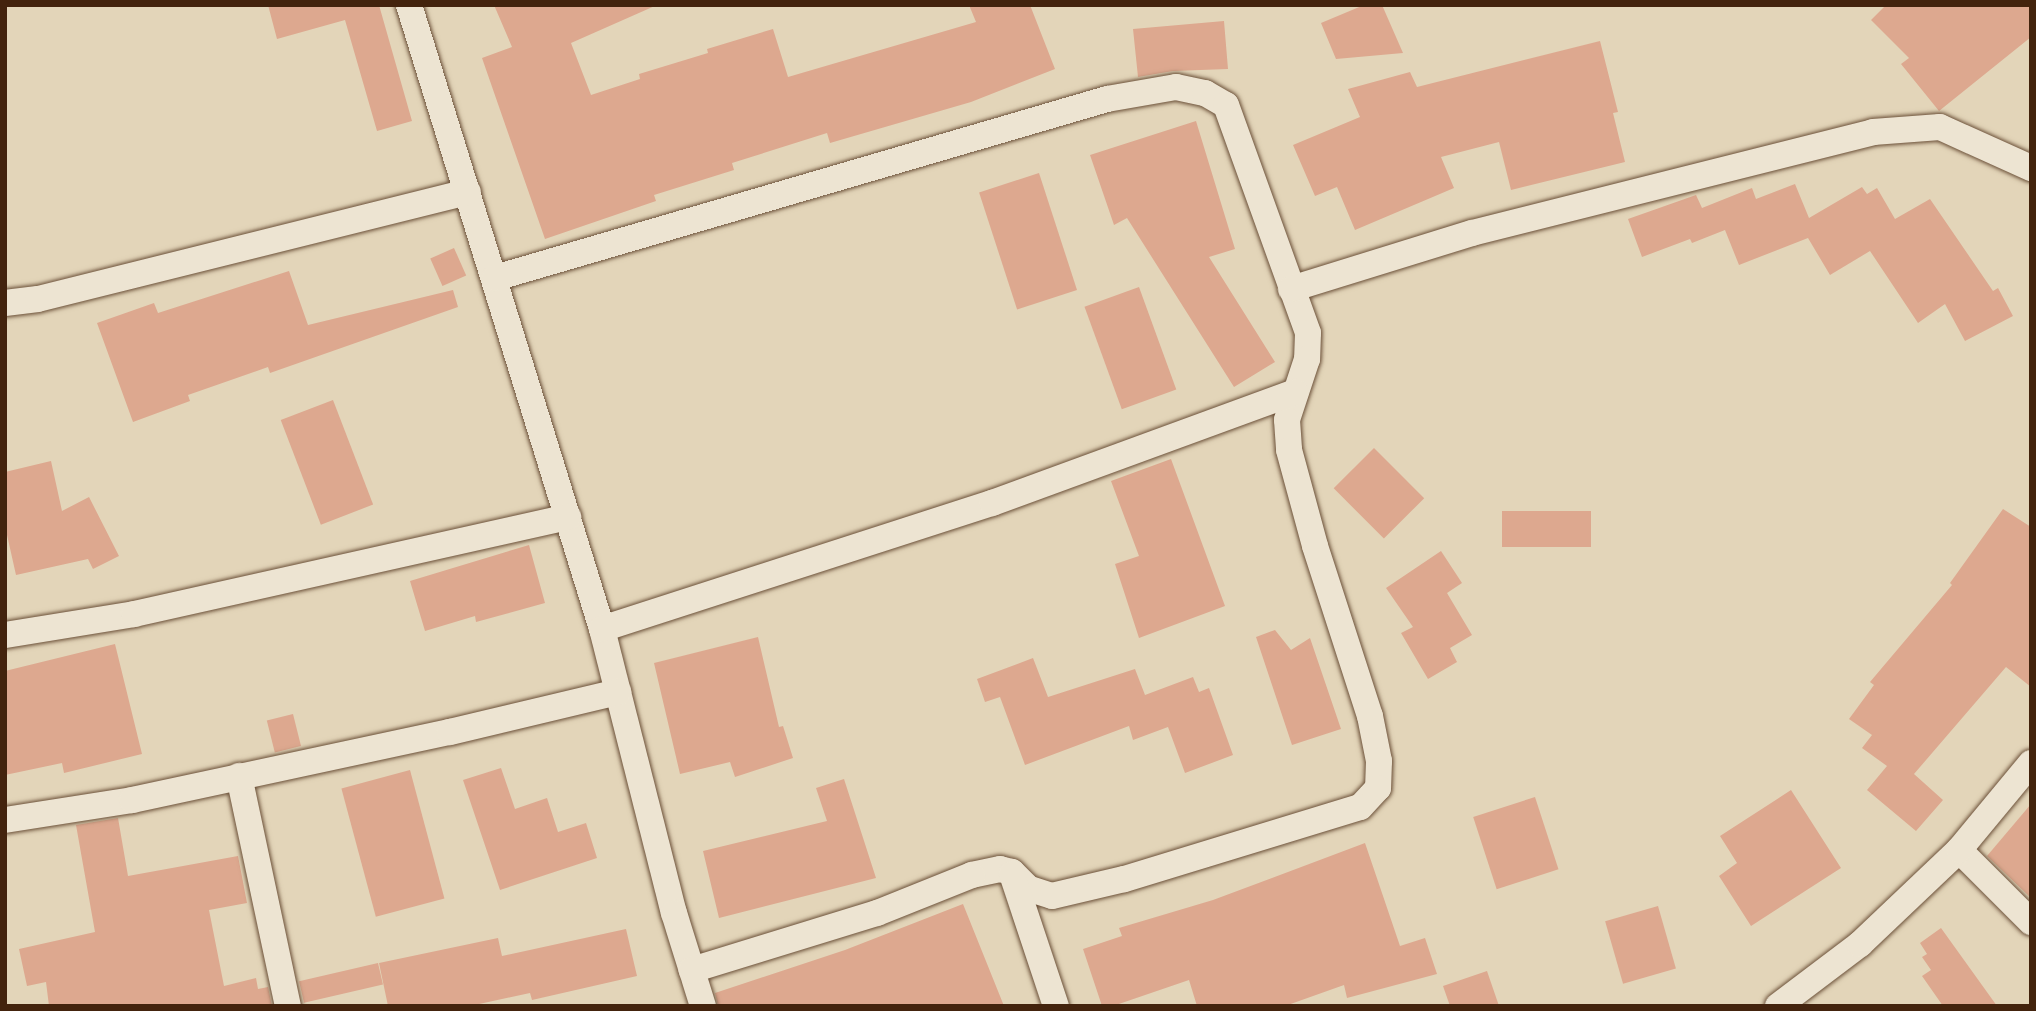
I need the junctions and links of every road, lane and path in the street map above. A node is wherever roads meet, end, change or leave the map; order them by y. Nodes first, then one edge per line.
1 (409, 5) edge
2 (2031, 168) edge
3 (468, 192) junction
4 (495, 278) junction
5 (1291, 289) junction
6 (5, 303) edge
7 (1295, 392) junction
8 (568, 517) junction
9 (602, 629) junction
10 (5, 635) edge
11 (618, 692) junction
12 (2031, 763) edge
13 (239, 776) junction
14 (5, 820) edge
15 (1959, 850) junction
16 (1012, 872) junction
17 (2031, 922) edge
18 (692, 970) junction
19 (288, 1006) edge
20 (703, 1006) edge
21 (1056, 1006) edge
22 (1777, 1006) edge

1 - 3 street
2 - 5 street
3 - 4 street
3 - 6 street
4 - 5 street
4 - 8 street
5 - 7 street
7 - 9 street
7 - 16 street
8 - 9 street
8 - 10 street
9 - 11 street
11 - 13 street
11 - 18 street
12 - 15 street
13 - 14 street
13 - 19 street
15 - 17 street
15 - 22 street
16 - 18 street
16 - 21 street
18 - 20 street

